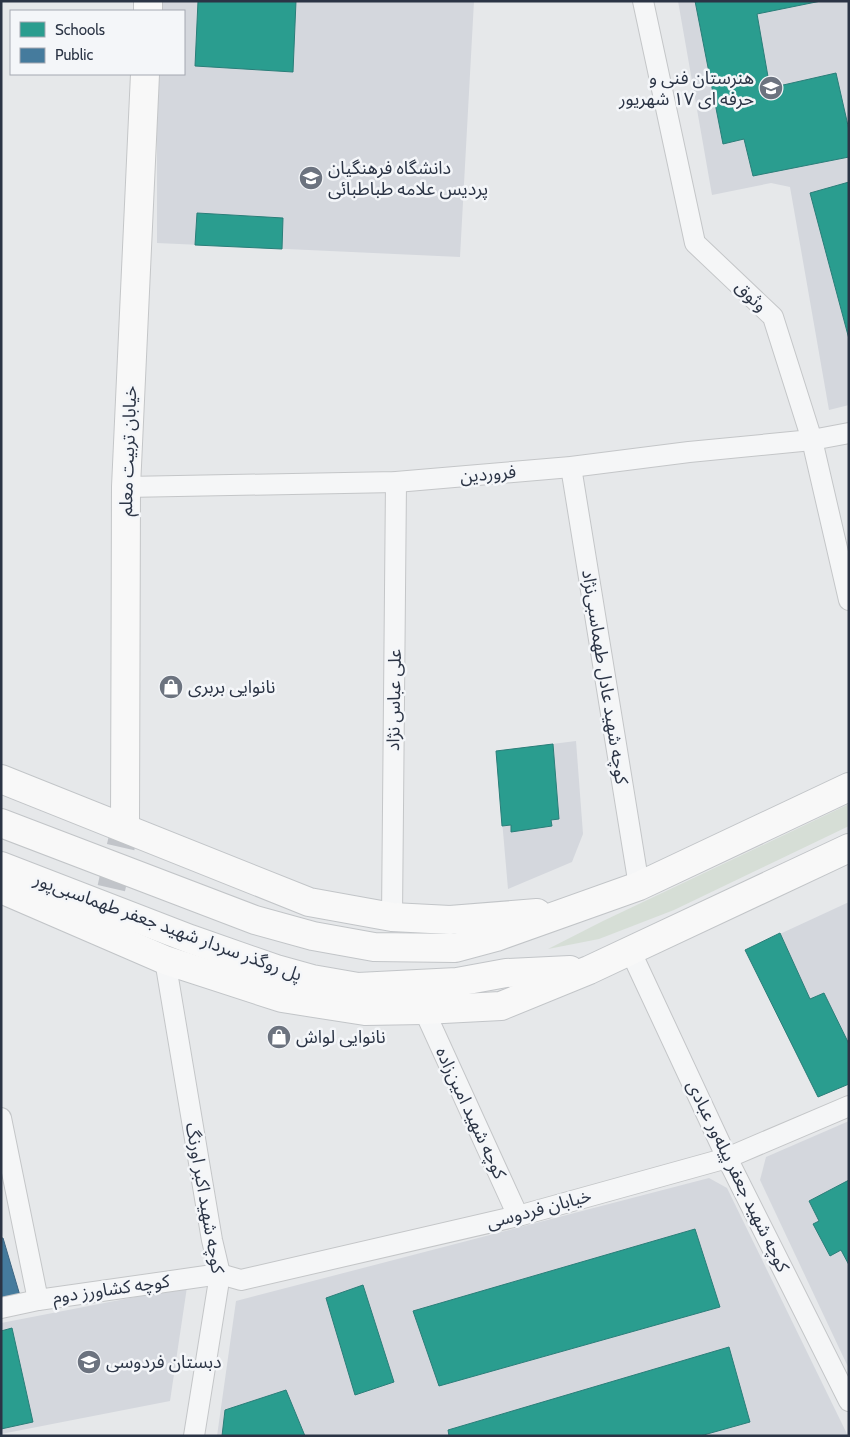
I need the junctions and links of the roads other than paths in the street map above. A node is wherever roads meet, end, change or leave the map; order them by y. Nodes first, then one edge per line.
1 (643, 1) edge
2 (145, 75) edge
3 (849, 433) edge
4 (812, 440) junction
5 (571, 467) junction
6 (396, 482) junction
7 (126, 487) junction
8 (849, 600) edge
9 (1, 779) edge
10 (849, 787) edge
11 (1, 823) edge
12 (124, 828) junction
13 (849, 848) edge
14 (1, 866) edge
15 (639, 886) junction
16 (1, 889) edge
17 (566, 912) junction
18 (392, 917) junction
19 (630, 950) junction
20 (165, 960) junction
21 (589, 970) junction
22 (424, 1010) junction
23 (849, 1106) edge
24 (1, 1118) edge
25 (727, 1158) junction
26 (518, 1216) junction
27 (220, 1274) junction
28 (38, 1300) junction
29 (1, 1308) edge
30 (849, 1400) edge
31 (194, 1436) edge

1 - 4 street, وثوق
2 - 7 main road, خیابان تربیت معلم
3 - 4 street, فروردین
4 - 5 street, فروردین
4 - 8 street, وثوق
5 - 6 street, فروردین
5 - 15 street, کوچه شهید عادل طهماسبی‌نژاد
6 - 7 street, فروردین
6 - 18 street, علی عباس نژاد
7 - 12 main road, خیابان تربیت معلم
9 - 12 main road
10 - 15 main road, پل روگذر سردار شهید جعفر طهماسبی‌پور
11 - 17 main road, پل روگذر سردار شهید جعفر طهماسبی‌پور
12 - 18 main road
13 - 19 main road
14 - 21 main road, پل روگذر سردار شهید جعفر طهماسبی‌پور
15 - 17 main road, پل روگذر سردار شهید جعفر طهماسبی‌پور
16 - 20 main road
17 - 18 main road
19 - 21 main road
19 - 25 street, کوچه شهید جعفر پیله‌ور عبادی
20 - 22 main road
20 - 27 street, کوچه شهید اکبر اورنگ
21 - 22 main road
22 - 26 street, کوچه شهید امین‌زاده
23 - 25 street, خیابان فردوسی
24 - 28 street
25 - 26 street, خیابان فردوسی
25 - 30 street, کوچه شهید جعفر پیله‌ور عبادی
26 - 27 street, خیابان فردوسی
27 - 28 street, کوچه کشاورز دوم
27 - 31 street, کوچه شهید اکبر اورنگ
28 - 29 street, کوچه کشاورز دوم

